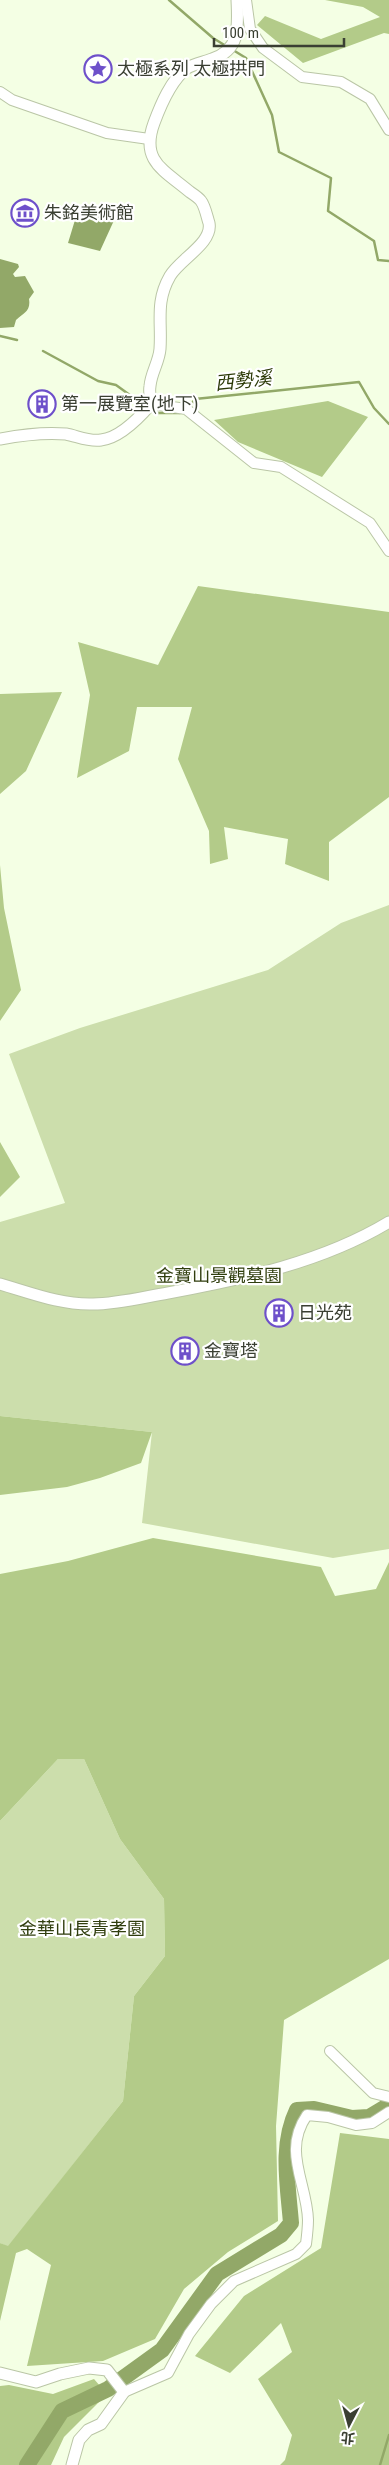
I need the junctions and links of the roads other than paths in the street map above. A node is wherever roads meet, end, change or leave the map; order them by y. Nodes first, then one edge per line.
1 (237, 0) edge
2 (246, 0) edge
3 (0, 92) edge
4 (389, 130) edge
5 (149, 139) junction
6 (151, 404) junction
7 (0, 439) edge
8 (389, 551) edge
9 (389, 1222) edge
10 (0, 1284) edge
11 (330, 2052) dead end
12 (389, 2098) edge
13 (389, 2112) edge
14 (0, 2373) edge
15 (124, 2392) junction
16 (72, 2465) edge

1 - 5 street
2 - 4 street
3 - 5 street
5 - 6 street
6 - 7 street
6 - 8 street
9 - 10 street
11 - 12 street
13 - 15 street
14 - 15 street
15 - 16 street

